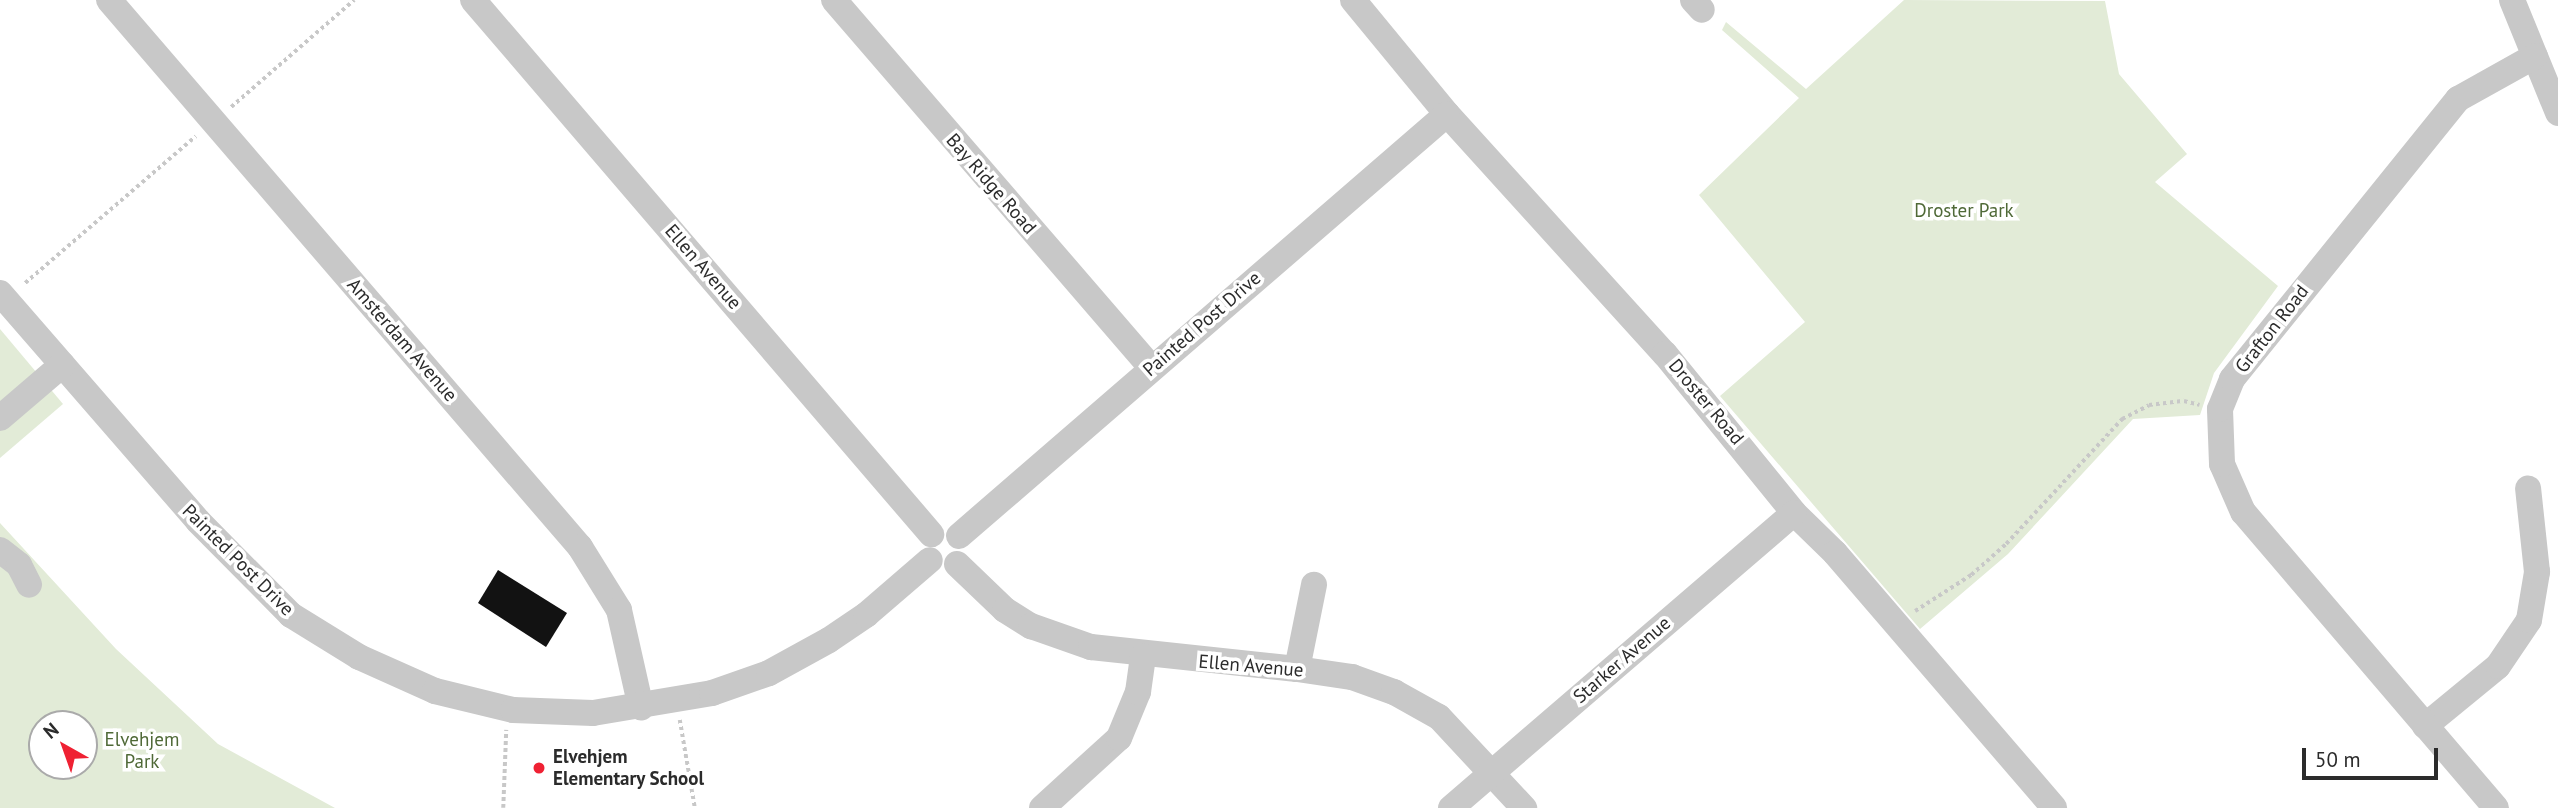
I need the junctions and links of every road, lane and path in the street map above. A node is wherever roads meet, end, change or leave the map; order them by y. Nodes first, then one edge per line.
1 (109, 0) edge
2 (354, 0) edge
3 (473, 0) edge
4 (834, 0) edge
5 (1353, 0) edge
6 (2512, 0) edge
7 (2535, 56) junction
8 (231, 107) dead end
9 (2558, 113) edge
10 (1447, 114) junction
11 (197, 136) dead end
12 (25, 284) dead end
13 (0, 293) edge
14 (62, 365) junction
15 (1151, 367) junction
16 (2220, 409) junction
17 (0, 418) edge
18 (2528, 488) dead end
19 (1794, 513) junction
20 (959, 536) junction
21 (930, 547) junction
22 (0, 550) edge
23 (957, 564) junction
24 (29, 585) dead end
25 (1314, 585) dead end
26 (1895, 623) junction
27 (1143, 656) junction
28 (1297, 669) junction
29 (677, 700) junction
30 (641, 708) junction
31 (2425, 726) junction
32 (518, 729) dead end
33 (1491, 773) junction
34 (503, 808) edge
35 (695, 808) edge
36 (1042, 808) edge
37 (1451, 808) edge
38 (1524, 808) edge
39 (2054, 808) edge
40 (2496, 808) edge

1 - 30 street, Amsterdam Avenue
2 - 8 path
3 - 21 street, Ellen Avenue
4 - 15 street, Bay Ridge Road
5 - 10 street, Droster Road
6 - 7 street
7 - 9 street
7 - 16 street, Grafton Road
10 - 15 street, Painted Post Drive
10 - 19 street, Droster Road
11 - 12 path
13 - 14 street, Painted Post Drive
14 - 17 street
14 - 30 street, Painted Post Drive
15 - 20 street, Painted Post Drive
16 - 26 path
16 - 31 street, Grafton Road
18 - 31 street
19 - 26 street, Droster Road
19 - 33 street, Starker Avenue
20 - 21 street
20 - 23 street
21 - 23 street
21 - 29 street, Painted Post Drive
22 - 24 street
23 - 27 street, Ellen Avenue
25 - 28 street
26 - 39 street, Droster Road
27 - 28 street, Ellen Avenue
27 - 36 street
28 - 33 street, Ellen Avenue
29 - 30 street, Painted Post Drive
29 - 35 path
31 - 40 street, Grafton Road
32 - 34 path
33 - 37 street, Starker Avenue
33 - 38 street, Ellen Avenue

